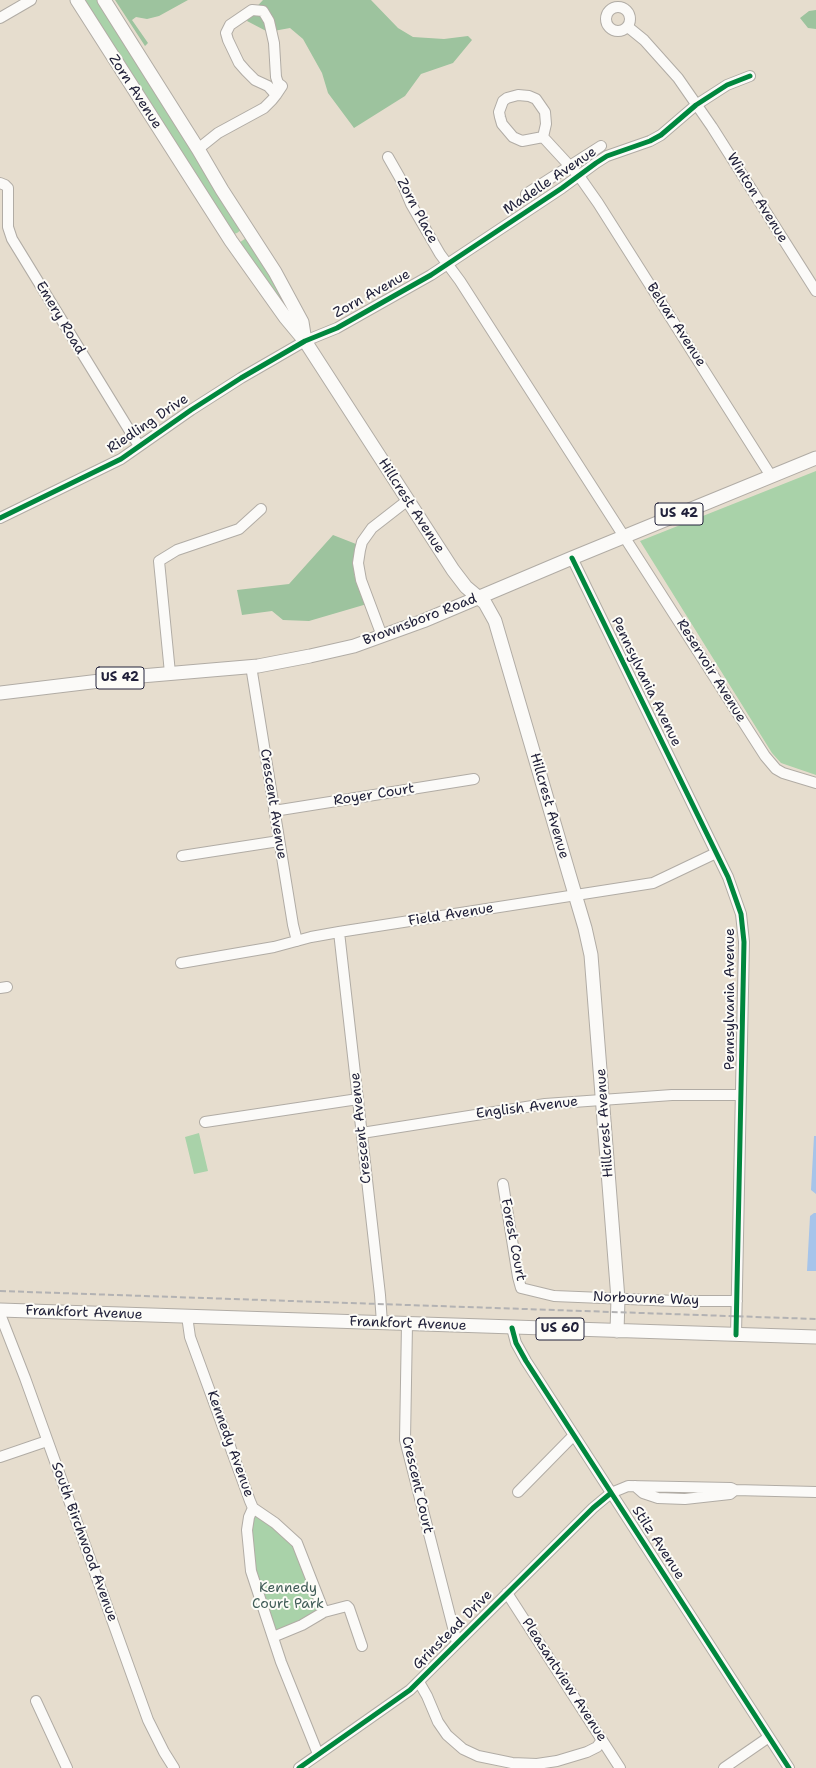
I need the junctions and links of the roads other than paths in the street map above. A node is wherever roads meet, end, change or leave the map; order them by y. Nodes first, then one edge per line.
1 (31, 0) edge
2 (77, 0) edge
3 (104, 0) edge
4 (0, 18) edge
5 (628, 27) dead end
6 (750, 76) dead end
7 (279, 91) junction
8 (696, 105) junction
9 (543, 137) junction
10 (601, 146) dead end
11 (198, 149) junction
12 (388, 157) dead end
13 (570, 166) junction
14 (579, 176) junction
15 (2, 183) edge
16 (526, 194) dead end
17 (448, 264) junction
18 (816, 291) edge
19 (305, 341) junction
20 (139, 446) junction
21 (816, 458) edge
22 (771, 476) junction
23 (408, 500) junction
24 (261, 509) dead end
25 (1, 516) edge
26 (624, 536) junction
27 (572, 558) junction
28 (478, 598) junction
29 (382, 636) junction
30 (251, 666) junction
31 (170, 673) junction
32 (0, 693) edge
33 (474, 779) dead end
34 (816, 783) edge
35 (274, 811) junction
36 (279, 841) junction
37 (716, 853) junction
38 (182, 856) dead end
39 (575, 895) junction
40 (339, 932) junction
41 (297, 941) junction
42 (181, 963) dead end
43 (741, 1095) junction
44 (358, 1099) junction
45 (603, 1100) junction
46 (205, 1122) dead end
47 (362, 1133) junction
48 (502, 1184) dead end
49 (554, 1296) joint
50 (618, 1299) junction
51 (737, 1301) junction
52 (0, 1310) edge
53 (0, 1314) edge
54 (187, 1316) junction
55 (382, 1323) junction
56 (407, 1324) junction
57 (512, 1328) junction
58 (617, 1331) junction
59 (736, 1335) junction
60 (816, 1337) edge
61 (574, 1435) junction
62 (47, 1441) junction
63 (0, 1457) edge
64 (518, 1492) dead end
65 (816, 1492) edge
66 (611, 1494) junction
67 (253, 1508) junction
68 (507, 1593) junction
69 (324, 1612) junction
70 (272, 1637) junction
71 (457, 1643) junction
72 (362, 1646) dead end
73 (418, 1682) junction
74 (36, 1701) dead end
75 (769, 1738) junction
76 (602, 1740) junction
77 (318, 1754) junction
78 (67, 1768) edge
79 (174, 1768) edge
80 (299, 1768) edge
81 (620, 1768) edge
82 (724, 1768) edge
83 (789, 1768) edge

1 - 4 street
2 - 19 main road, Zorn Avenue
3 - 11 main road, Zorn Avenue
5 - 8 street, Winton Avenue
6 - 8 street, Madelle Avenue
7 - 7 street
7 - 11 street
8 - 14 street, Madelle Avenue
8 - 18 street, Winton Avenue
9 - 9 street
9 - 13 street, Belvar Avenue
10 - 13 street
11 - 19 main road, Zorn Avenue
12 - 17 street, Zorn Place
13 - 14 street, Belvar Avenue
13 - 16 street
14 - 17 street, Madelle Avenue
14 - 22 street, Belvar Avenue
15 - 20 street, Emery Road
17 - 19 street, Zorn Avenue
17 - 26 street
19 - 20 street, Riedling Drive
19 - 23 main road, Hillcrest Avenue
20 - 25 street, Riedling Drive
21 - 22 main road, Brownsboro Road / US 42
22 - 26 main road, Brownsboro Road / US 42
23 - 28 main road, Hillcrest Avenue
23 - 29 street
24 - 31 street
26 - 27 main road, Brownsboro Road / US 42
26 - 34 street, Reservoir Avenue
27 - 28 main road, Brownsboro Road / US 42
27 - 37 street, Pennsylvania Avenue
28 - 29 main road, Brownsboro Road / US 42
28 - 39 main road, Hillcrest Avenue
29 - 30 main road, Brownsboro Road / US 42
30 - 31 main road, Brownsboro Road / US 42
30 - 35 street, Crescent Avenue
31 - 32 main road, Brownsboro Road / US 42
33 - 35 street, Royer Court
35 - 36 street, Crescent Avenue
36 - 38 street
36 - 41 street, Crescent Avenue
37 - 39 street, Field Avenue
37 - 43 street, Pennsylvania Avenue
39 - 40 street, Field Avenue
39 - 45 main road, Hillcrest Avenue
40 - 41 street, Field Avenue
40 - 44 street, Crescent Avenue
41 - 42 street, Field Avenue
43 - 45 street, English Avenue
43 - 51 street, Pennsylvania Avenue
44 - 46 street
44 - 47 street, Crescent Avenue
45 - 47 street, English Avenue
45 - 50 main road, Hillcrest Avenue
47 - 55 street, Crescent Avenue
48 - 49 street, Forest Court
49 - 50 street, Norbourne Way
50 - 51 street, Norbourne Way
50 - 58 main road, Hillcrest Avenue
51 - 59 street, Pennsylvania Avenue
52 - 54 main road, Frankfort Avenue / US 60
53 - 62 street, South Birchwood Avenue
54 - 55 main road, Frankfort Avenue / US 60
54 - 67 street, Kennedy Avenue
55 - 56 main road, Frankfort Avenue / US 60
56 - 57 main road, Frankfort Avenue / US 60
56 - 71 street, Crescent Court
57 - 58 main road, Frankfort Avenue / US 60
57 - 61 street, Stilz Avenue
58 - 59 main road, Frankfort Avenue / US 60
59 - 60 main road, Frankfort Avenue / US 60
61 - 64 street
61 - 66 street, Stilz Avenue
62 - 63 street
62 - 79 street, South Birchwood Avenue
65 - 66 street, Grinstead Drive
66 - 68 street, Grinstead Drive
66 - 75 street, Stilz Avenue
67 - 69 street
67 - 70 street, Kennedy Avenue
68 - 71 street, Grinstead Drive
68 - 76 street, Pleasantview Avenue
69 - 70 street
69 - 72 street
70 - 77 street, Kennedy Avenue
71 - 73 street, Grinstead Drive
73 - 76 street
73 - 77 street, Grinstead Drive
74 - 78 street
75 - 82 street
75 - 83 street, Stilz Avenue
76 - 81 street, Pleasantview Avenue
77 - 80 street, Grinstead Drive

